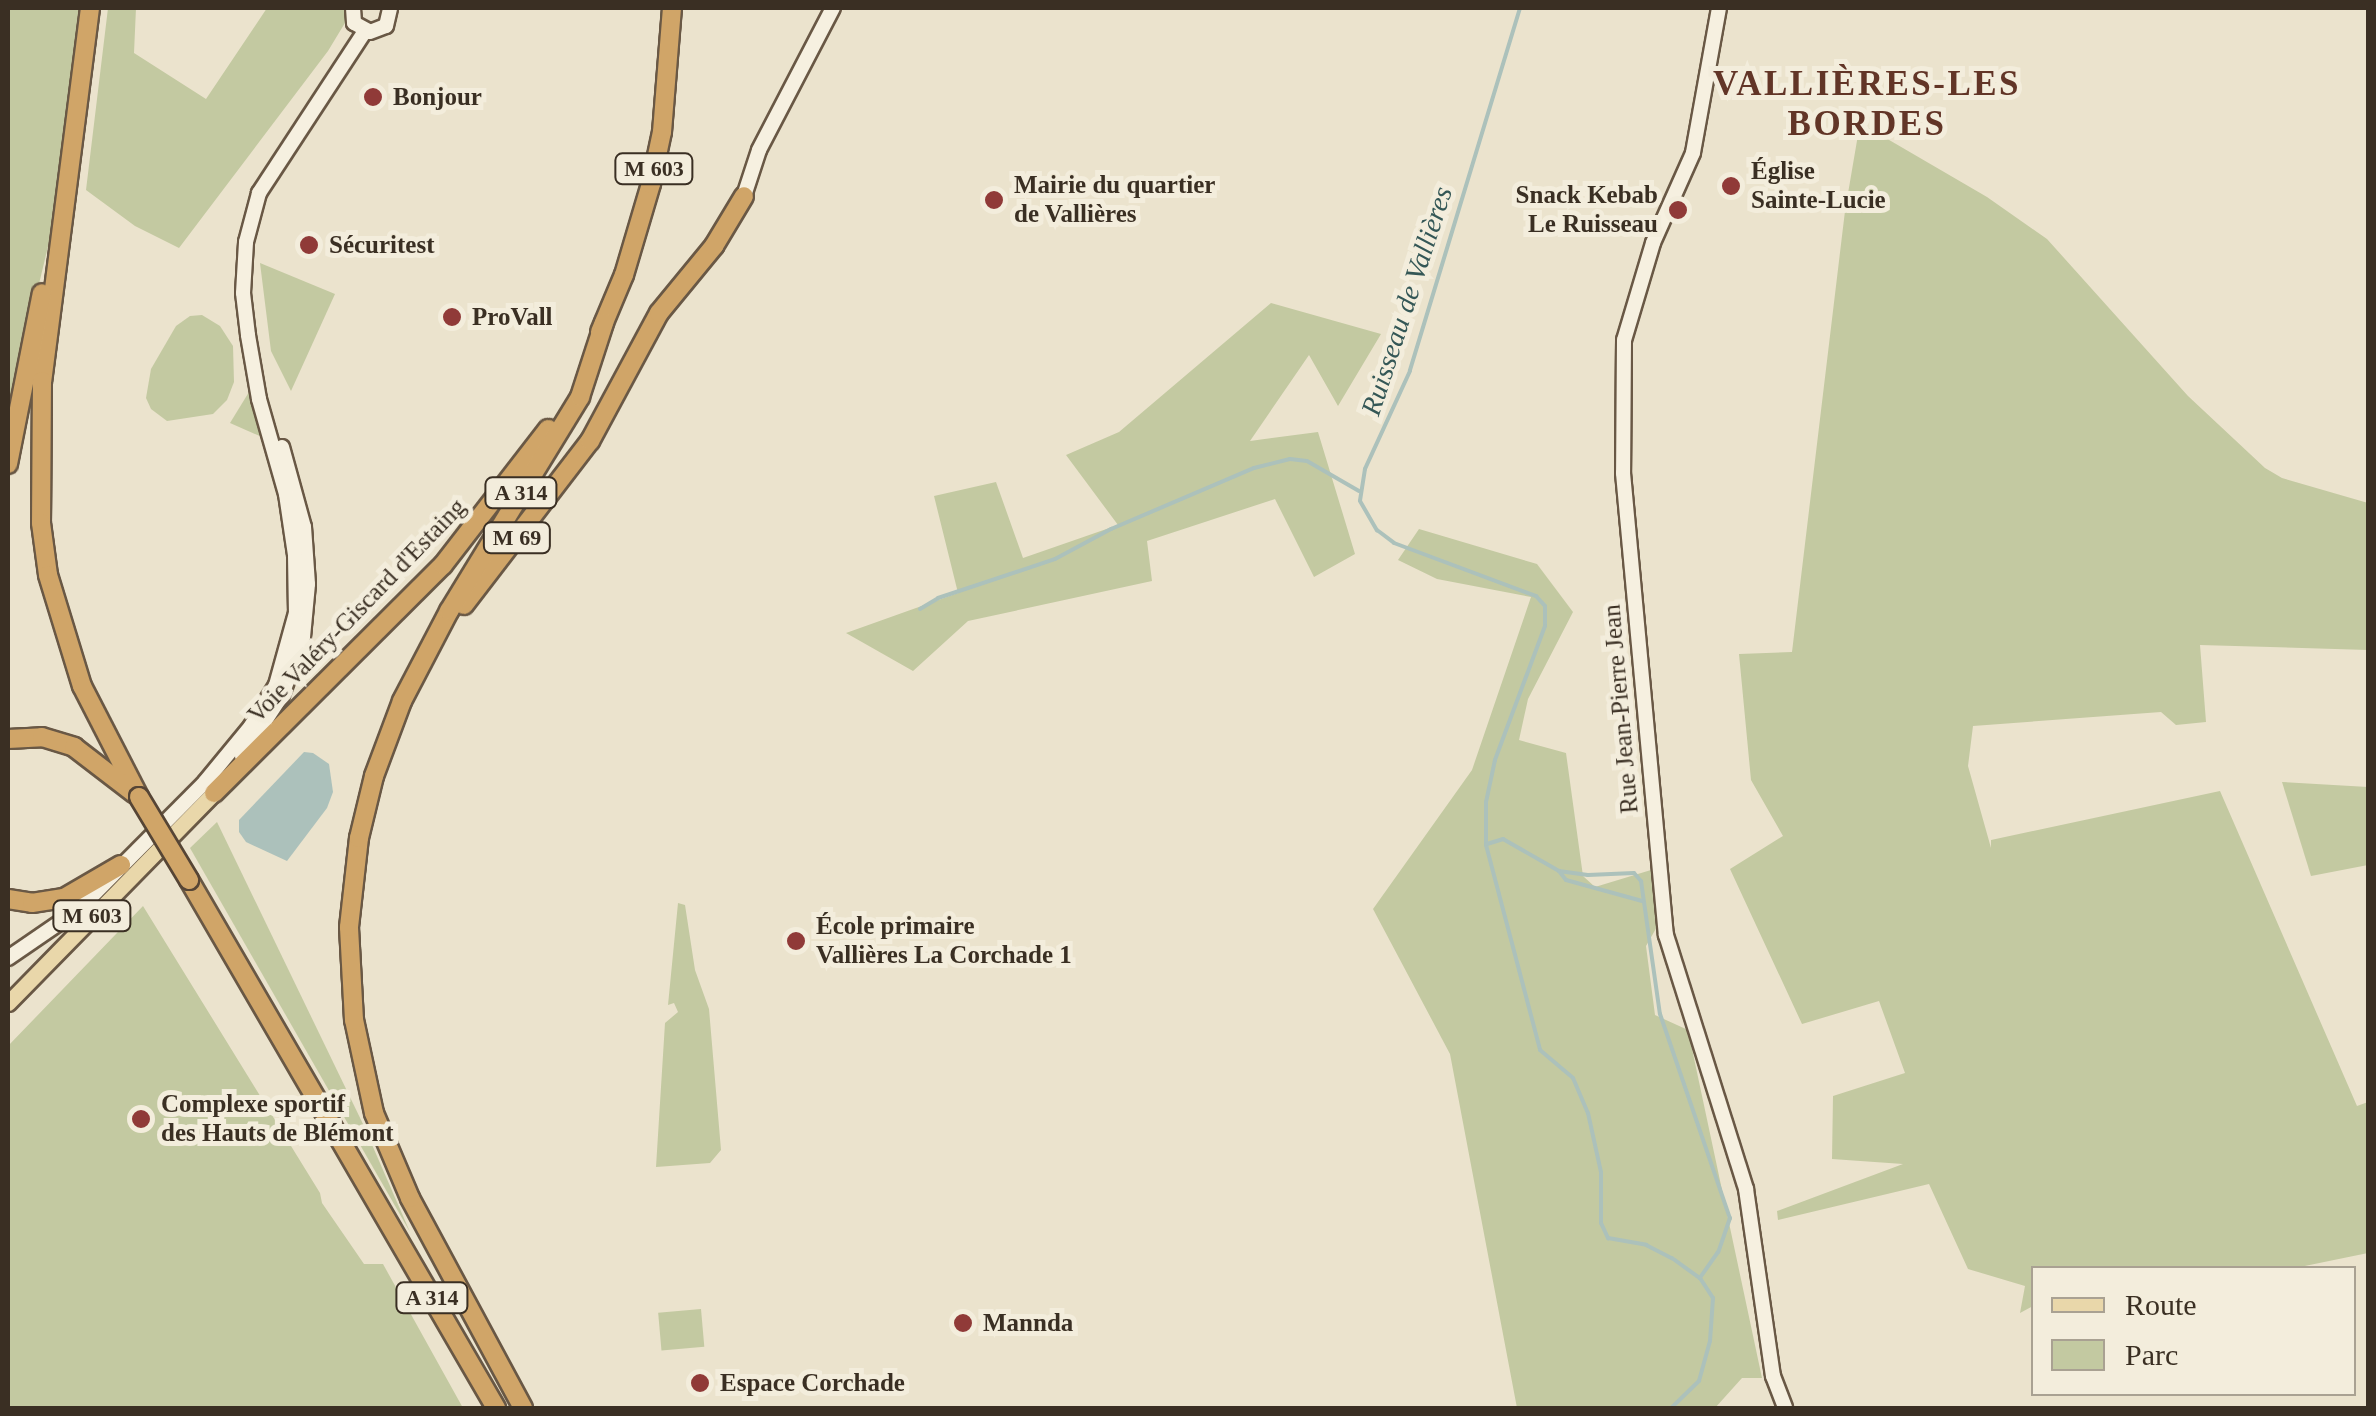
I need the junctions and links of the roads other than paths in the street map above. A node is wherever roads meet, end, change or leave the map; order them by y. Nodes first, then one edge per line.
1 (90, 8) edge
2 (353, 8) edge
3 (390, 8) edge
4 (672, 8) edge
5 (833, 8) edge
6 (1719, 8) edge
7 (364, 31) junction
8 (70, 155) junction
9 (744, 196) joint
10 (604, 322) junction
11 (255, 369) junction
12 (8, 464) edge
13 (425, 657) junction
14 (8, 739) edge
15 (214, 793) junction
16 (139, 797) junction
17 (121, 866) junction
18 (8, 899) edge
19 (8, 958) edge
20 (8, 1002) edge
21 (1784, 1407) edge
22 (496, 1408) edge
23 (524, 1408) edge

1 - 8 highway
2 - 7 main road
3 - 7 main road
4 - 10 highway, Voie Valéry-Giscard d'Estaing / M 603
5 - 9 main road, M 69
6 - 21 main road, Rue Jean-Pierre Jean
7 - 11 main road
8 - 12 highway
8 - 16 highway, A 314
9 - 13 highway, M 69
10 - 13 highway, A 314
10 - 15 highway, Voie Valéry-Giscard d'Estaing / M 603
11 - 15 main road
11 - 17 main road
13 - 23 highway, A 314
14 - 16 highway
15 - 20 main road, M 603
16 - 22 highway, A 314, bridge
17 - 18 highway
17 - 19 main road

